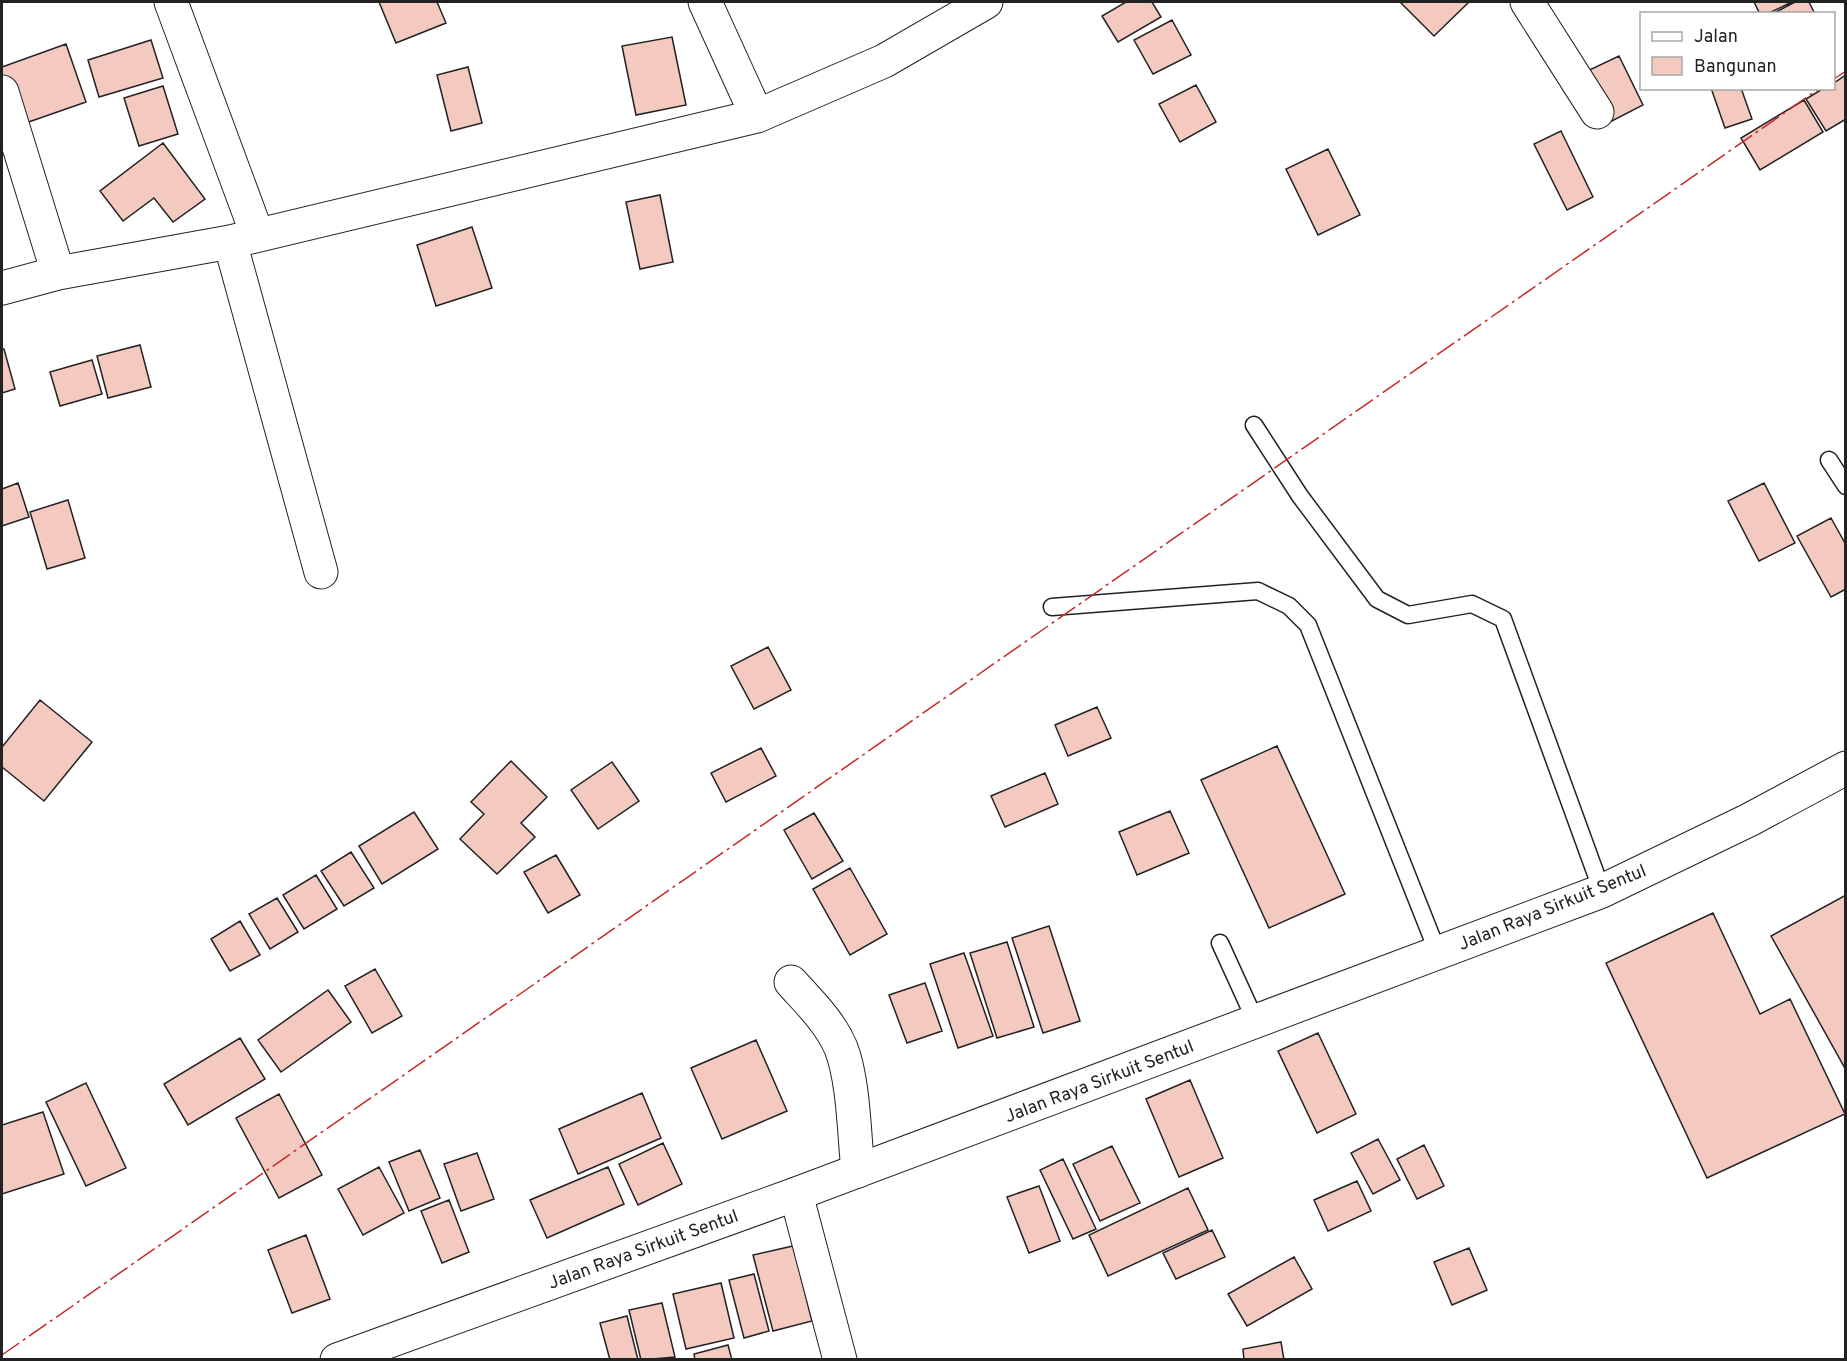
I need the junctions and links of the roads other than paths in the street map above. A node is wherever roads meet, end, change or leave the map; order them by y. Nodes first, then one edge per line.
1 (171, 2) edge
2 (705, 2) edge
3 (986, 2) edge
4 (1527, 2) edge
5 (2, 92) edge
6 (1597, 112) dead end
7 (757, 116) junction
8 (244, 238) junction
9 (58, 273) junction
10 (2, 288) edge
11 (1254, 425) dead end
12 (1829, 460) dead end
13 (1845, 486) edge
14 (321, 572) dead end
15 (1052, 607) dead end
16 (1845, 768) edge
17 (1602, 891) junction
18 (1220, 943) dead end
19 (1438, 953) junction
20 (791, 982) dead end
21 (1256, 1022) junction
22 (858, 1171) junction
23 (796, 1194) junction
24 (337, 1359) edge
25 (840, 1359) edge

1 - 8 street
2 - 7 street
3 - 7 street
4 - 6 street
5 - 9 street
7 - 8 street
8 - 9 street
8 - 14 street
9 - 10 street
11 - 17 lane
12 - 13 lane
15 - 19 lane
16 - 17 street, Jalan Raya Sirkuit Sentul
17 - 19 street, Jalan Raya Sirkuit Sentul
18 - 21 lane
19 - 21 street, Jalan Raya Sirkuit Sentul
20 - 22 street
21 - 22 street, Jalan Raya Sirkuit Sentul
22 - 23 street, Jalan Raya Sirkuit Sentul
23 - 24 street, Jalan Raya Sirkuit Sentul
23 - 25 street

